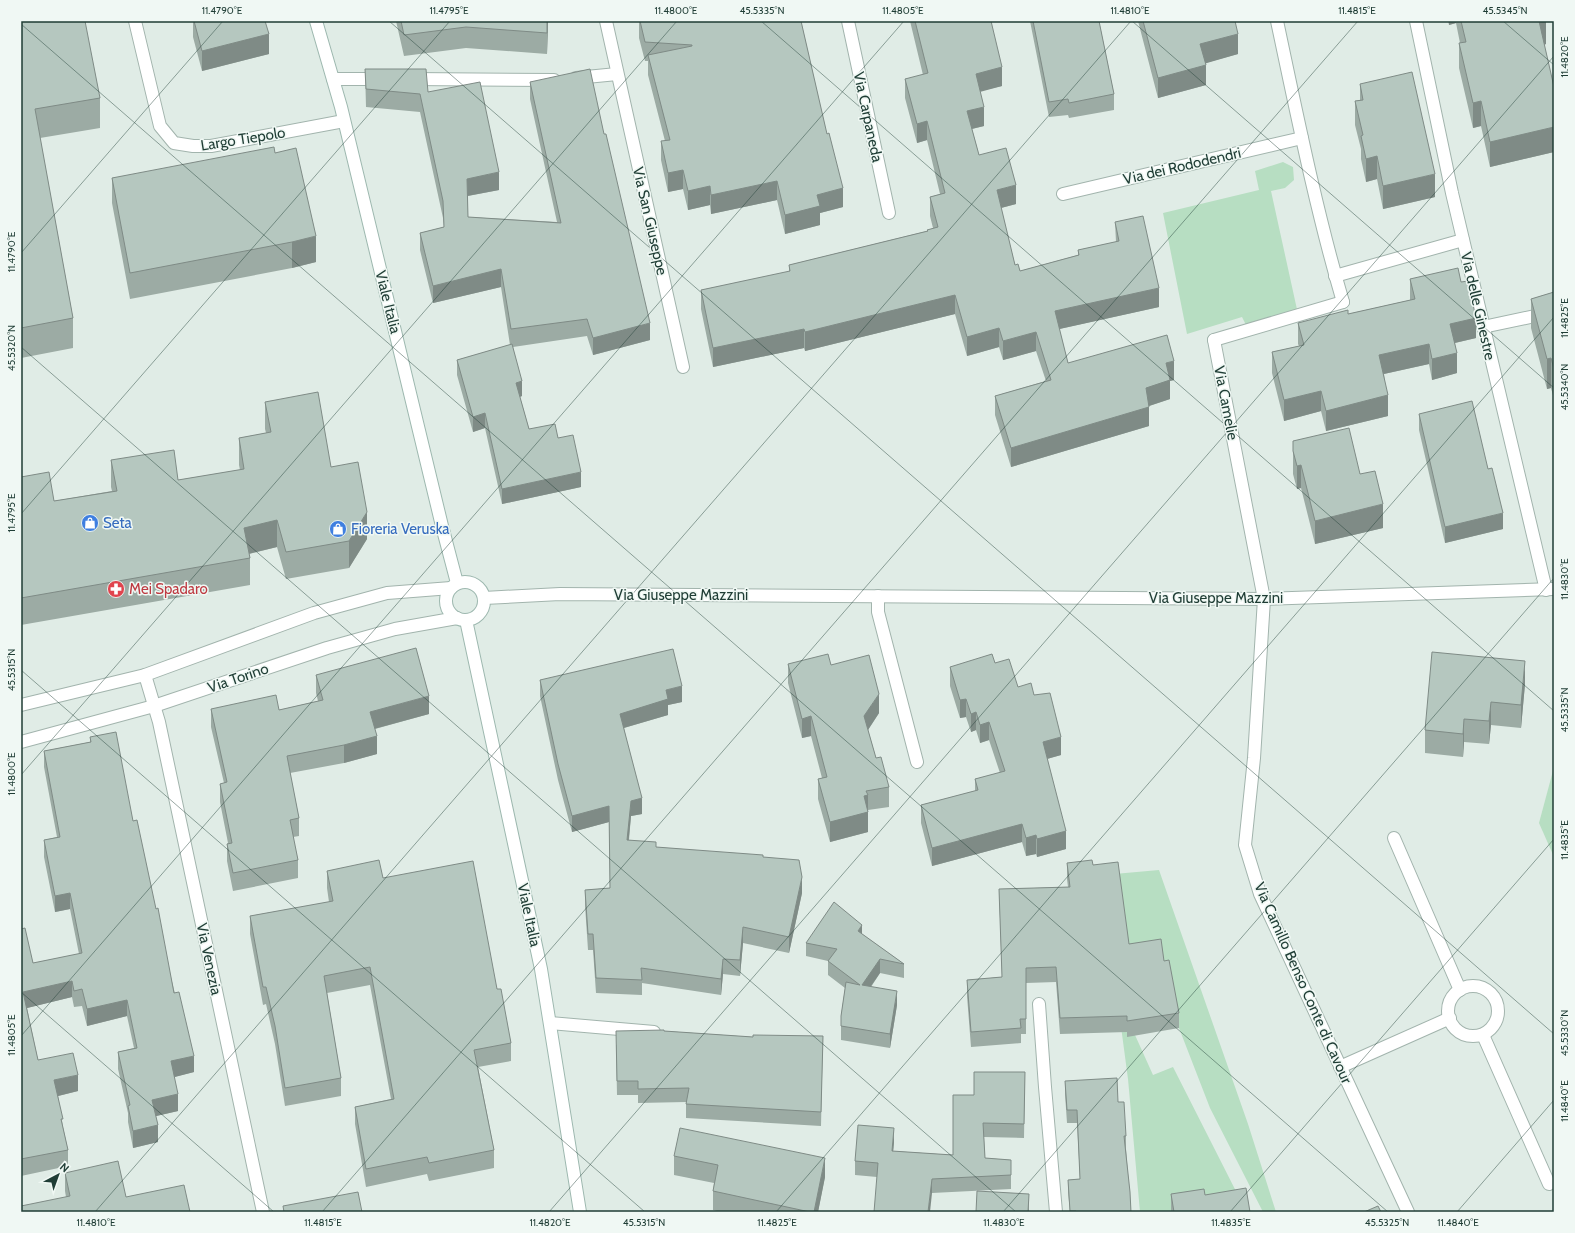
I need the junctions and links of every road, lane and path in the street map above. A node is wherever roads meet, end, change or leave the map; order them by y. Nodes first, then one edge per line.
1 (135, 21) edge
2 (316, 21) edge
3 (606, 21) edge
4 (848, 21) edge
5 (1277, 21) edge
6 (1416, 21) edge
7 (617, 74) junction
8 (333, 79) junction
9 (344, 121) junction
10 (1302, 138) junction
11 (1063, 194) dead end
12 (889, 213) dead end
13 (1463, 240) junction
14 (1335, 276) junction
15 (1554, 312) edge
16 (1483, 327) junction
17 (683, 367) dead end
18 (454, 586) junction
19 (1550, 590) edge
20 (878, 596) junction
21 (484, 598) junction
22 (1264, 599) junction
23 (461, 619) junction
24 (145, 675) junction
25 (21, 705) edge
26 (154, 706) junction
27 (21, 742) edge
28 (917, 762) dead end
29 (1394, 838) dead end
30 (1460, 990) junction
31 (1040, 1004) dead end
32 (1450, 1018) junction
33 (550, 1023) junction
34 (662, 1032) edge
35 (1482, 1035) junction
36 (1340, 1066) junction
37 (1549, 1184) dead end
38 (263, 1212) edge
39 (580, 1212) edge
40 (1056, 1212) edge
41 (1408, 1212) edge

1 - 9 street, Largo Tiepolo
2 - 8 street, Viale Italia
3 - 7 street, Via San Giuseppe
4 - 12 street, Via Carpaneda
5 - 10 street
6 - 13 street, Via delle Ginestre
7 - 8 street
7 - 17 street, Via San Giuseppe
8 - 9 street, Viale Italia
9 - 18 street, Viale Italia
10 - 11 street, Via dei Rododendri
10 - 14 street
13 - 14 street
13 - 16 street, Via delle Ginestre
14 - 22 street, Via Camelie
15 - 16 street
16 - 19 street, Via delle Ginestre
18 - 21 street
18 - 23 street
18 - 24 street
19 - 22 street, Via Giuseppe Mazzini
20 - 21 street, Via Giuseppe Mazzini
20 - 22 street, Via Giuseppe Mazzini
20 - 28 street
21 - 23 street
22 - 36 street, Via Camillo Benso Conte di Cavour
23 - 26 street, Via Torino
23 - 33 street, Viale Italia
24 - 25 street
24 - 26 street, Via Venezia
26 - 27 street, Via Torino
26 - 38 street, Via Venezia
29 - 30 street
30 - 32 street
30 - 35 street
31 - 40 street
32 - 35 street
32 - 36 street
33 - 34 street
33 - 39 street, Viale Italia
35 - 37 street
36 - 41 street, Via Camillo Benso Conte di Cavour

